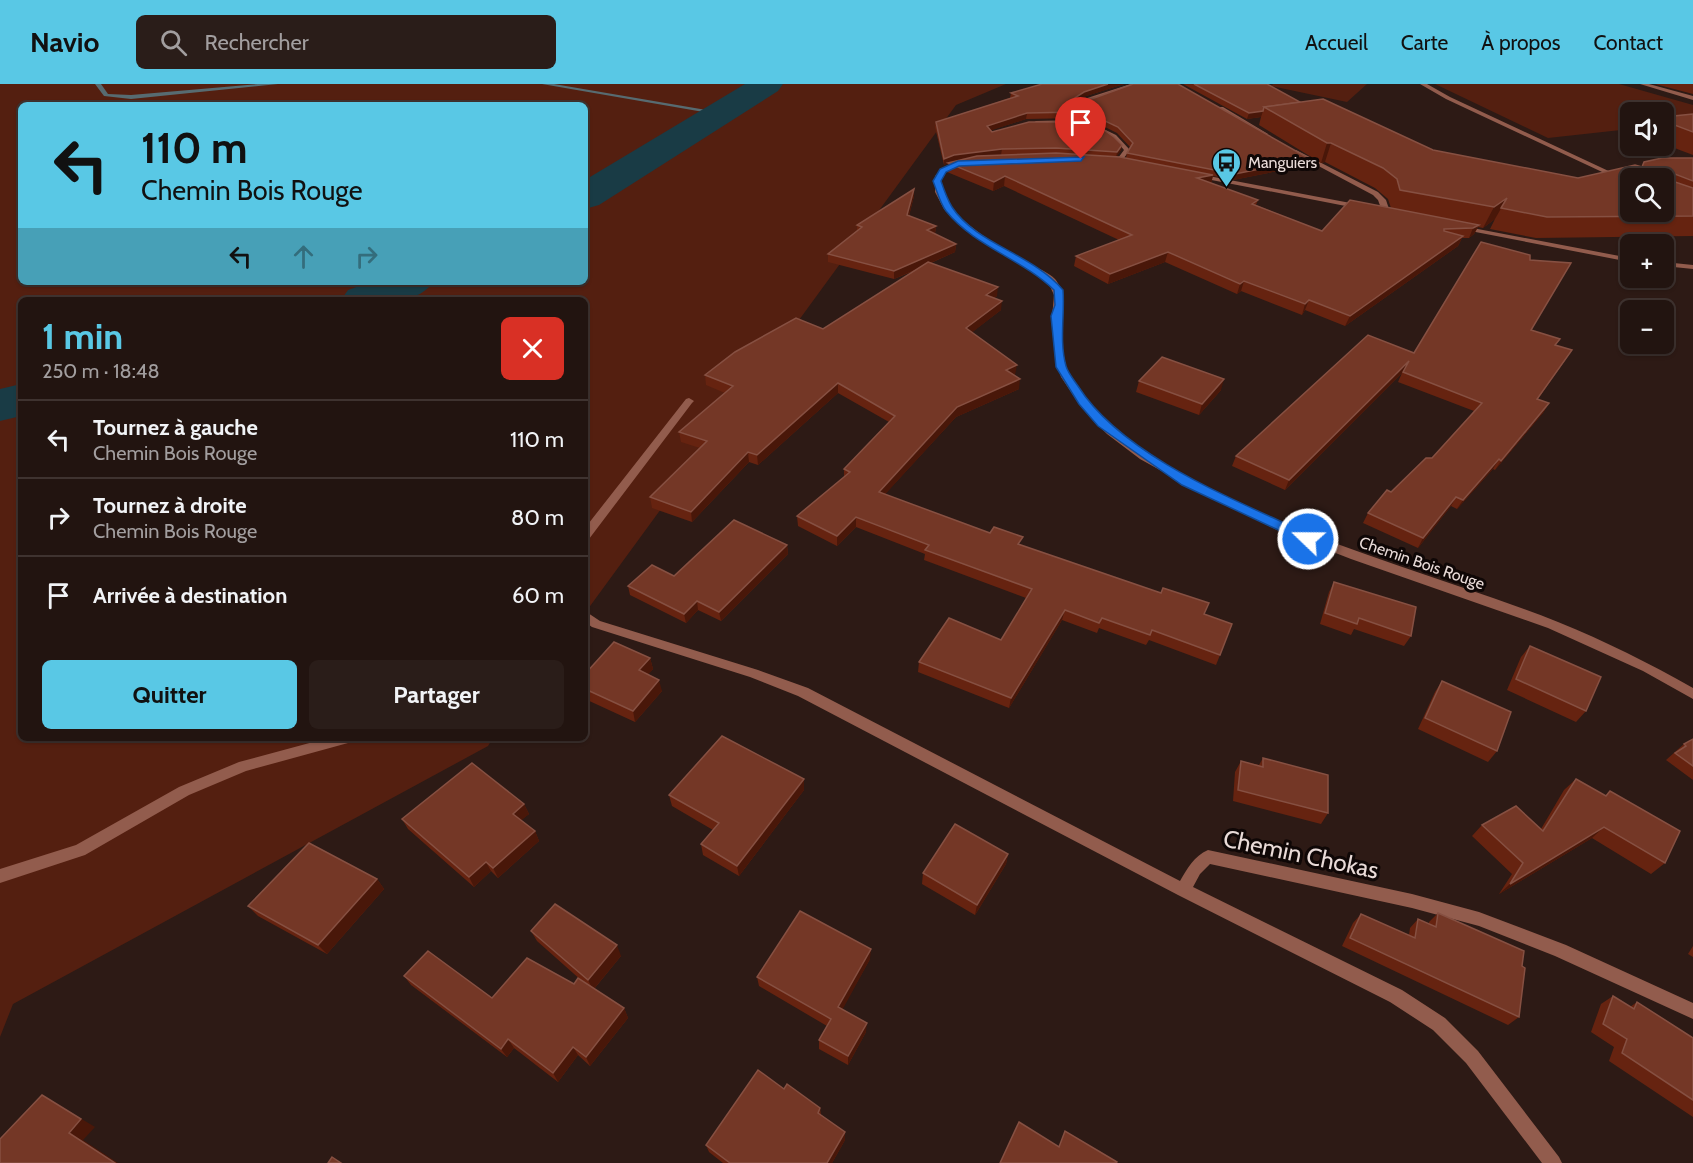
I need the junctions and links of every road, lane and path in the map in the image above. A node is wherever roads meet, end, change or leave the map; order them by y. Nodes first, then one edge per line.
1 (1137, 84) edge
2 (1423, 84) edge
3 (1643, 84) edge
4 (1693, 98) edge
5 (1210, 102) edge
6 (1258, 121) edge
7 (1083, 122) junction
8 (1026, 123) edge
9 (1246, 123) junction
10 (1275, 140) edge
11 (1284, 145) edge
12 (969, 162) edge
13 (1129, 164) edge
14 (1185, 174) edge
15 (1620, 178) edge
16 (1386, 212) junction
17 (1396, 214) edge
18 (1448, 224) edge
19 (1620, 258) edge
20 (1674, 265) edge
21 (1693, 267) edge
22 (689, 401) dead end
23 (588, 532) edge
24 (588, 617) edge
25 (1693, 693) edge
26 (337, 741) edge
27 (0, 876) edge
28 (1184, 890) junction
29 (1693, 1011) edge
30 (1553, 1163) edge

1 - 7 street
2 - 15 street
3 - 4 street
5 - 9 street
6 - 9 street
7 - 8 street
7 - 13 street
9 - 10 street
11 - 16 street
12 - 25 street, Chemin Bois Rouge
14 - 16 street
16 - 17 street
18 - 19 street
20 - 21 street
22 - 23 street
24 - 28 street
26 - 27 street
28 - 29 street, Chemin Chokas
28 - 30 street

